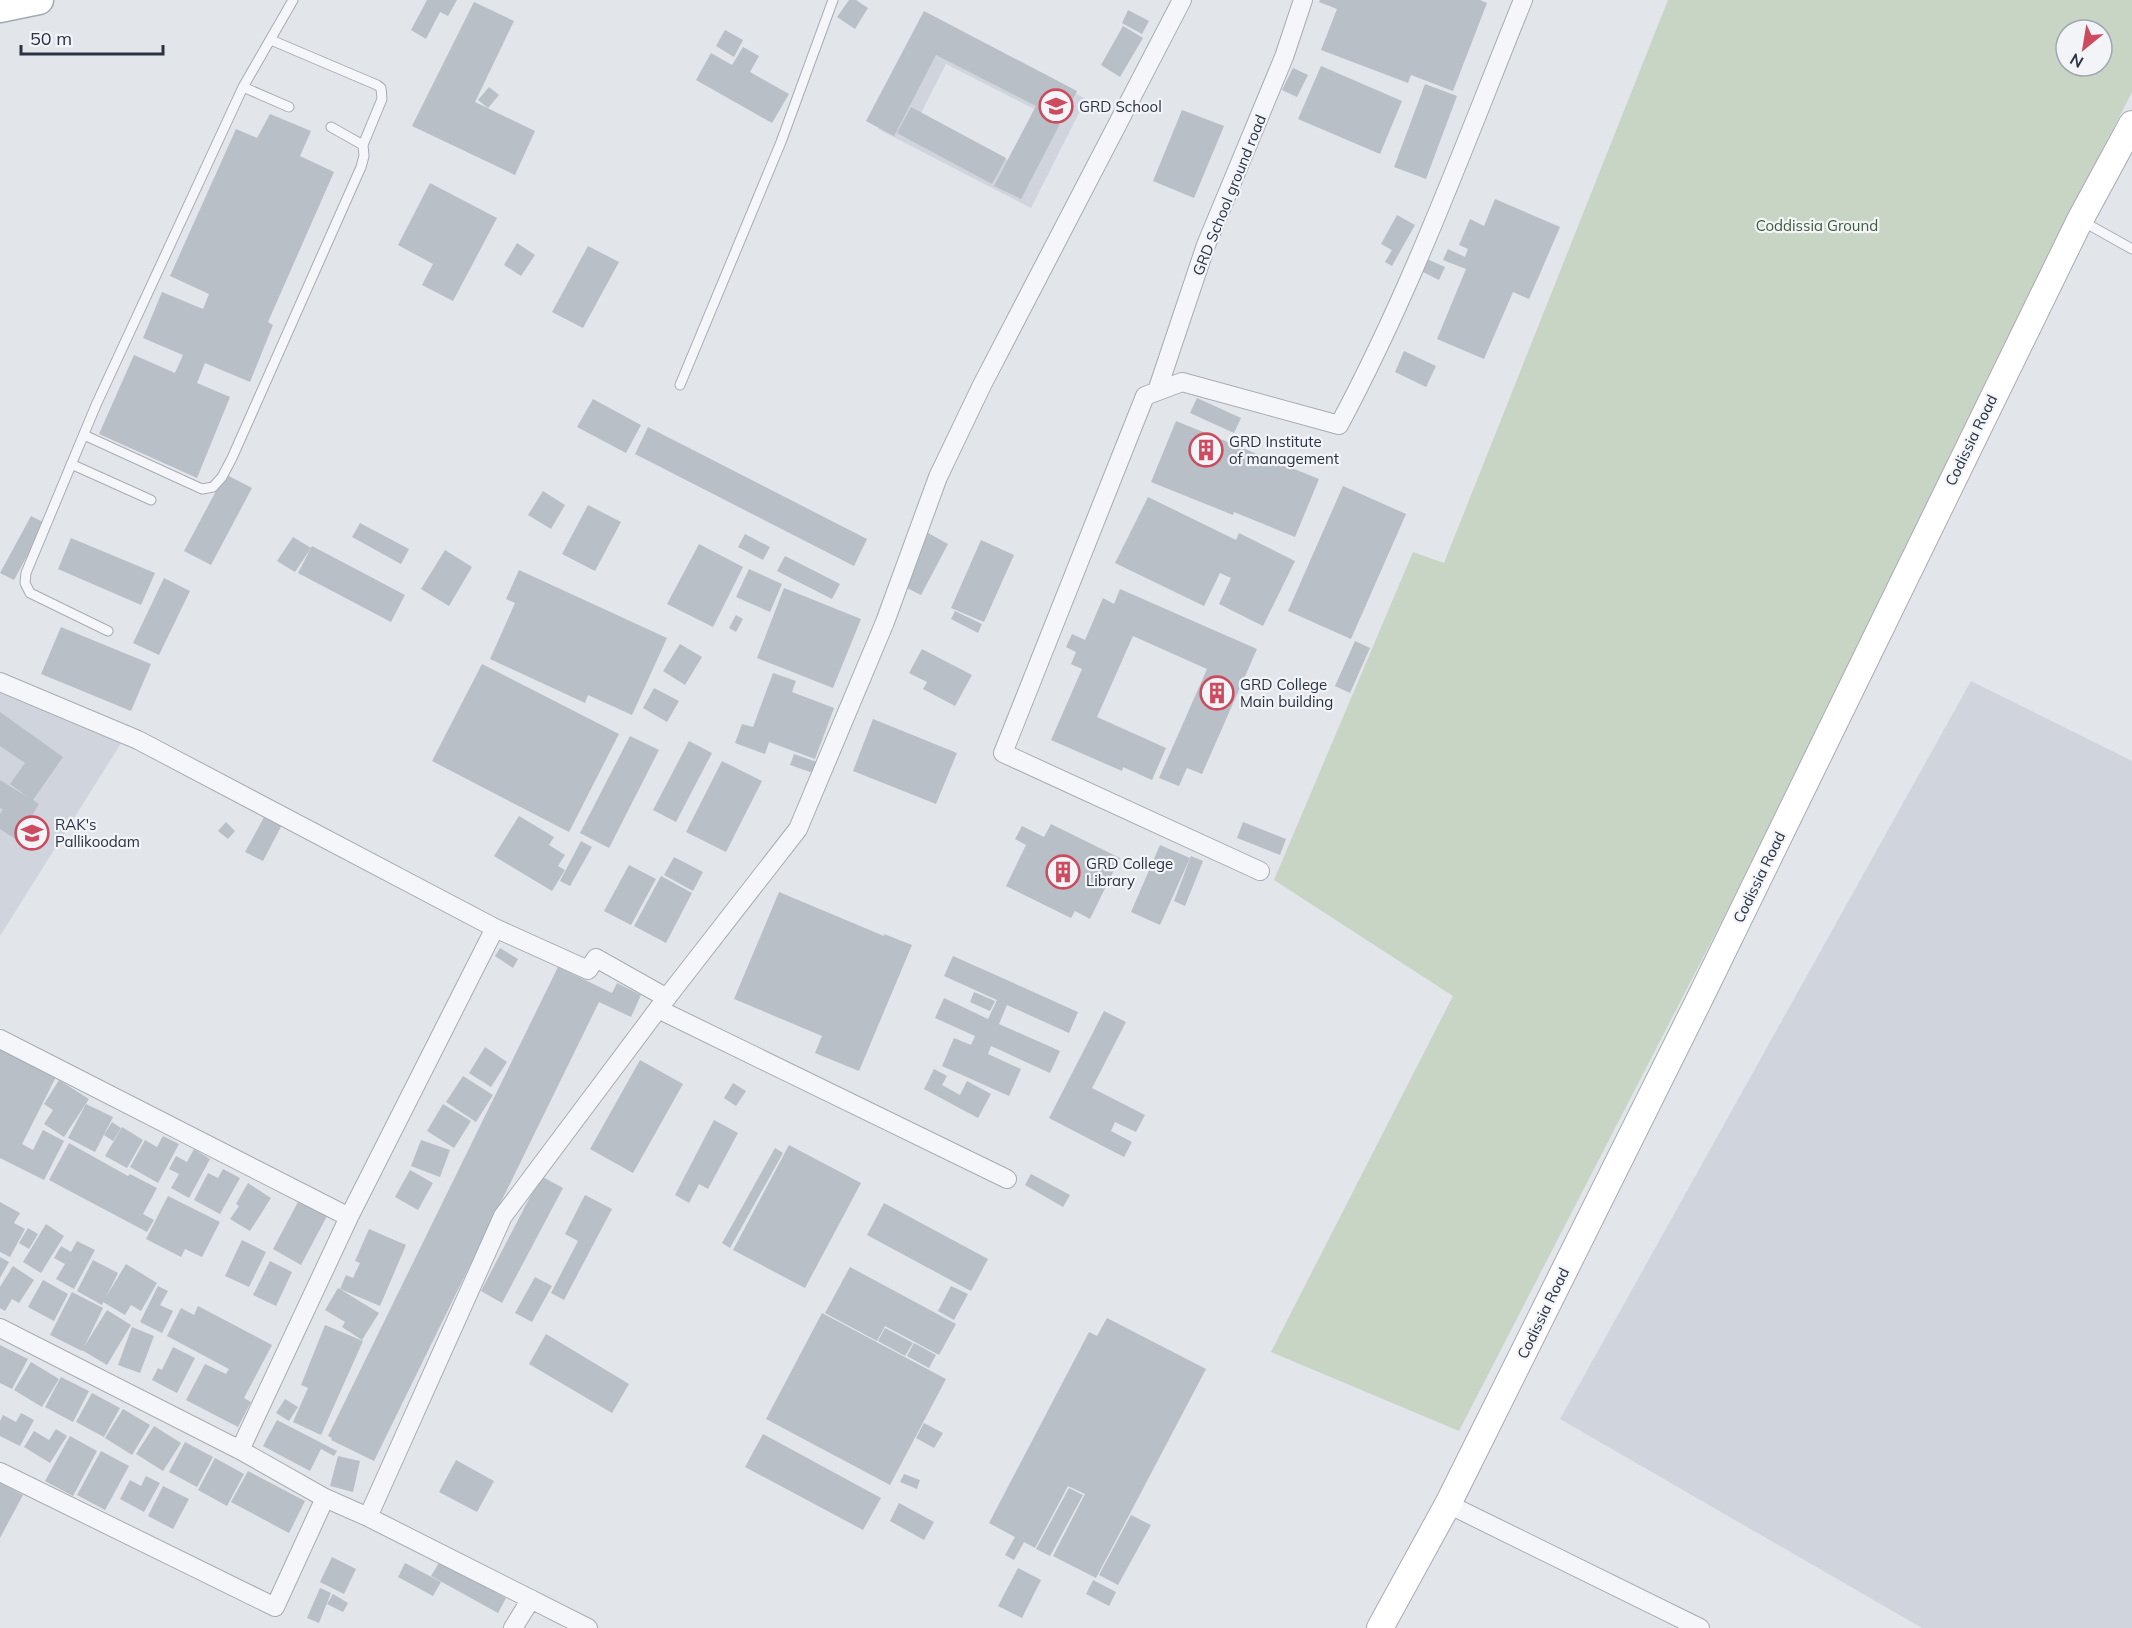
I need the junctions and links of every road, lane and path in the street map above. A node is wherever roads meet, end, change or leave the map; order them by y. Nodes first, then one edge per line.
1 (39, 0) edge
2 (293, 0) edge
3 (833, 0) edge
4 (1182, 0) edge
5 (1303, 0) edge
6 (1523, 0) edge
7 (0, 8) edge
8 (271, 40) junction
9 (243, 87) junction
10 (290, 107) dead end
11 (2132, 124) edge
12 (331, 127) dead end
13 (363, 145) junction
14 (2080, 220) junction
15 (2132, 249) edge
16 (680, 385) dead end
17 (1157, 391) junction
18 (84, 435) junction
19 (71, 464) junction
20 (151, 500) dead end
21 (108, 631) dead end
22 (0, 682) edge
23 (1260, 871) dead end
24 (495, 928) junction
25 (662, 1004) junction
26 (0, 1039) edge
27 (1008, 1179) dead end
28 (349, 1217) junction
29 (0, 1328) edge
30 (240, 1450) junction
31 (0, 1472) edge
32 (325, 1498) junction
33 (1448, 1504) junction
34 (368, 1517) junction
35 (531, 1599) junction
36 (513, 1628) edge
37 (588, 1628) edge
38 (1380, 1628) edge
39 (1700, 1628) edge

1 - 7 main road
2 - 8 lane
3 - 16 lane
4 - 25 street
5 - 17 street, GRD School ground road
6 - 17 street
8 - 9 lane
8 - 13 lane
9 - 10 lane
9 - 18 lane
11 - 14 street, Codissia Road
12 - 13 lane
13 - 18 lane
14 - 15 lane
14 - 33 street, Codissia Road
17 - 23 street
18 - 19 lane
19 - 20 lane
19 - 21 lane
22 - 24 street
24 - 25 street
24 - 28 street
25 - 27 street
25 - 34 street
26 - 28 street
28 - 30 street
29 - 30 street
30 - 32 street
31 - 32 street
32 - 34 street
33 - 38 street, Codissia Road
33 - 39 street
34 - 35 street
35 - 36 street
35 - 37 street

